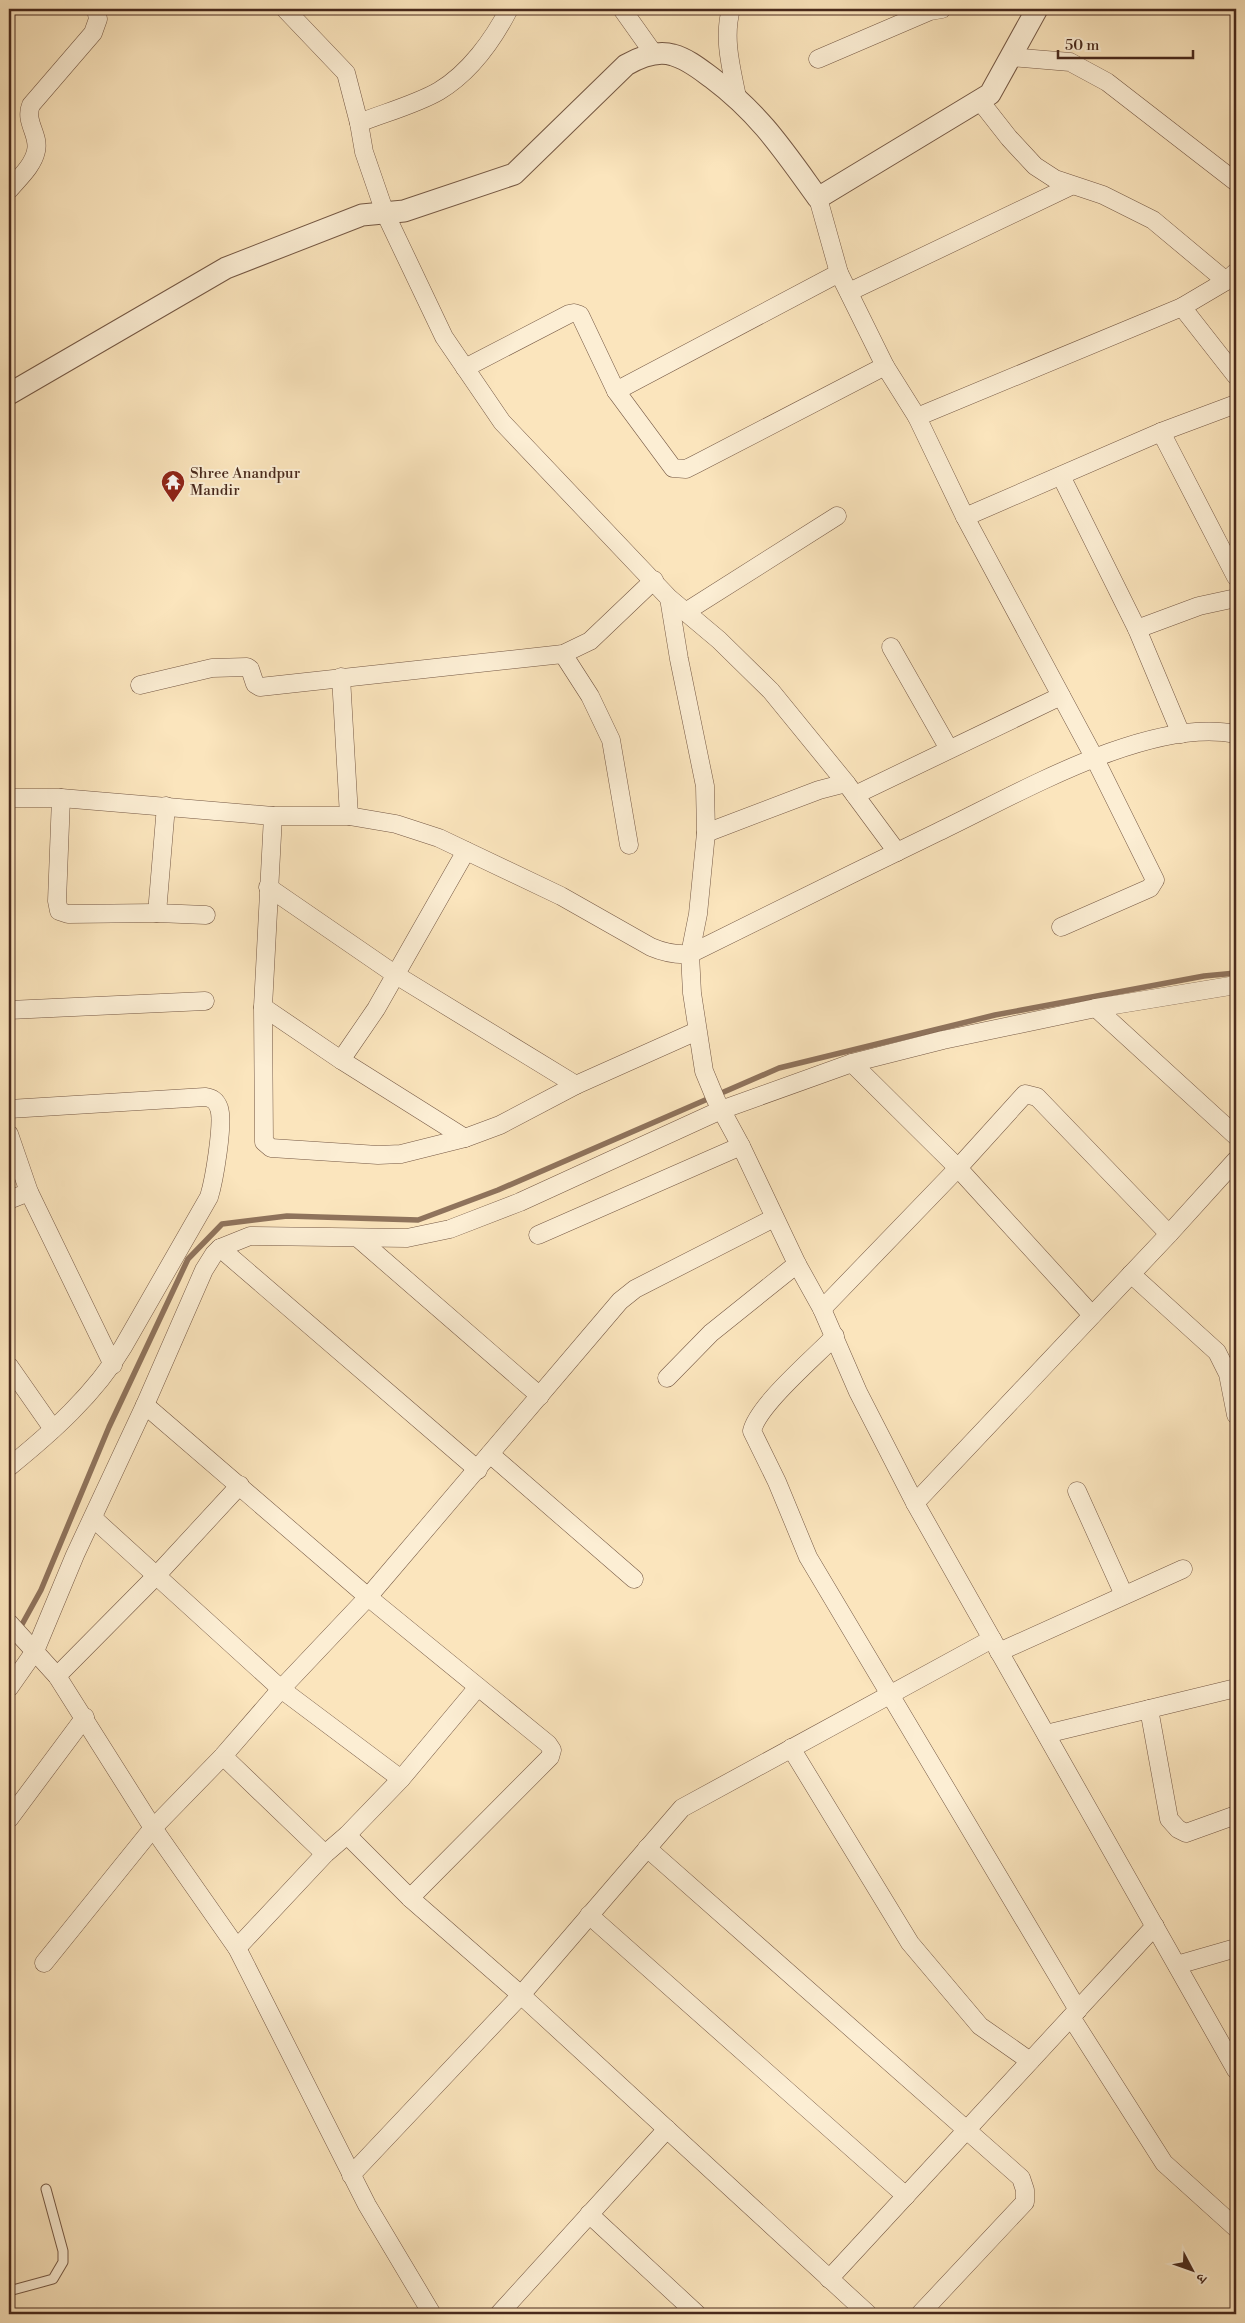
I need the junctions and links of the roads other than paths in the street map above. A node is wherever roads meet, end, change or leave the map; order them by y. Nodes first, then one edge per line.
1 (96, 9) edge
2 (285, 9) edge
3 (509, 9) edge
4 (622, 9) edge
5 (731, 9) edge
6 (942, 9) edge
7 (1036, 9) edge
8 (654, 54) junction
9 (1011, 56) junction
10 (818, 59) dead end
11 (737, 96) junction
12 (980, 101) junction
13 (360, 123) junction
14 (1236, 182) edge
15 (1071, 186) junction
16 (9, 190) edge
17 (818, 198) junction
18 (385, 213) junction
19 (839, 273) junction
20 (1231, 276) edge
21 (849, 292) junction
22 (1182, 307) junction
23 (886, 366) junction
24 (465, 368) junction
25 (1236, 376) edge
26 (616, 391) junction
27 (9, 394) edge
28 (1236, 404) edge
29 (917, 417) junction
30 (1161, 432) junction
31 (1062, 476) junction
32 (837, 516) dead end
33 (965, 517) junction
34 (1236, 578) edge
35 (654, 580) junction
36 (669, 598) junction
37 (1236, 598) edge
38 (687, 612) junction
39 (1137, 629) junction
40 (891, 647) dead end
41 (563, 654) junction
42 (341, 677) junction
43 (140, 685) dead end
44 (1060, 696) junction
45 (1182, 734) junction
46 (1236, 734) edge
47 (949, 749) junction
48 (1094, 757) junction
49 (850, 789) junction
50 (9, 798) edge
51 (60, 798) junction
52 (166, 806) junction
53 (273, 816) junction
54 (350, 816) junction
55 (706, 832) junction
56 (628, 845) dead end
57 (466, 850) junction
58 (897, 852) junction
59 (268, 887) junction
60 (157, 913) junction
61 (206, 915) dead end
62 (1061, 927) dead end
63 (690, 954) junction
64 (396, 975) junction
65 (1236, 985) edge
66 (205, 1001) dead end
67 (263, 1007) junction
68 (1096, 1008) junction
69 (9, 1010) edge
70 (697, 1031) junction
71 (341, 1060) junction
72 (852, 1063) junction
73 (576, 1085) junction
74 (719, 1105) junction
75 (9, 1109) edge
76 (9, 1134) edge
77 (1236, 1136) edge
78 (465, 1138) junction
79 (741, 1146) junction
80 (958, 1168) junction
81 (1233, 1170) edge
82 (29, 1192) junction
83 (9, 1200) edge
84 (774, 1218) junction
85 (1169, 1234) junction
86 (538, 1235) dead end
87 (358, 1238) junction
88 (220, 1248) junction
89 (797, 1264) junction
90 (1131, 1274) junction
91 (822, 1309) junction
92 (1092, 1315) junction
93 (835, 1336) junction
94 (113, 1365) junction
95 (9, 1366) edge
96 (668, 1378) dead end
97 (540, 1396) junction
98 (146, 1405) junction
99 (1236, 1415) edge
100 (52, 1429) junction
101 (490, 1454) junction
102 (9, 1468) edge
103 (478, 1470) junction
104 (240, 1485) junction
105 (1077, 1491) dead end
106 (914, 1503) junction
107 (93, 1518) junction
108 (1182, 1569) dead end
109 (156, 1576) junction
110 (634, 1579) dead end
111 (1124, 1595) junction
112 (368, 1597) junction
113 (10, 1624) edge
114 (996, 1645) junction
115 (30, 1646) junction
116 (57, 1676) junction
117 (478, 1687) junction
118 (9, 1688) edge
119 (1236, 1688) edge
120 (281, 1689) junction
121 (890, 1694) junction
122 (1149, 1709) junction
123 (84, 1717) junction
124 (1046, 1734) junction
125 (791, 1748) junction
126 (223, 1756) junction
127 (401, 1779) junction
128 (1236, 1815) edge
129 (9, 1819) edge
130 (153, 1828) junction
131 (347, 1835) junction
132 (647, 1848) junction
133 (325, 1854) junction
134 (410, 1898) junction
135 (589, 1915) junction
136 (1155, 1926) junction
137 (237, 1948) junction
138 (1236, 1948) edge
139 (44, 1963) dead end
140 (1177, 1965) junction
141 (521, 1995) junction
142 (1074, 2013) junction
143 (1030, 2061) junction
144 (1236, 2070) edge
145 (667, 2129) junction
146 (966, 2130) junction
147 (351, 2175) junction
148 (46, 2189) dead end
149 (906, 2196) junction
150 (589, 2214) junction
151 (1236, 2228) edge
152 (829, 2279) junction
153 (9, 2291) edge
154 (432, 2314) edge
155 (499, 2314) edge
156 (697, 2314) edge
157 (868, 2314) edge
158 (920, 2314) edge

1 - 16 street
2 - 13 street
3 - 13 street
4 - 8 street
5 - 11 street
6 - 10 street
7 - 9 street
8 - 11 street
8 - 18 street
9 - 12 street
9 - 14 street
11 - 17 street
12 - 15 street
12 - 17 street
13 - 18 street
15 - 20 street
15 - 21 street
17 - 19 street
18 - 24 street
18 - 27 street
19 - 21 street
19 - 26 street
20 - 22 street
21 - 23 street
22 - 25 street
22 - 29 street
23 - 26 street
23 - 29 street
24 - 26 street
24 - 35 street
28 - 30 street
29 - 33 street
30 - 31 street
30 - 34 street
31 - 33 street
31 - 39 street
32 - 38 street
33 - 44 street
35 - 36 street
35 - 41 street
36 - 38 street
36 - 55 street
37 - 39 street
38 - 49 street
39 - 45 street
40 - 47 street
41 - 42 street
41 - 56 street
42 - 43 street
42 - 54 street
44 - 47 street
44 - 48 street
45 - 46 street
45 - 48 street
47 - 49 street
48 - 58 street
48 - 62 street
49 - 55 street
49 - 58 street
50 - 51 street
51 - 52 street
51 - 60 street
52 - 53 street
52 - 60 street
53 - 54 street
53 - 59 street
54 - 57 street
55 - 63 street
57 - 63 street
57 - 64 street
58 - 63 street
59 - 64 street
59 - 67 street
60 - 61 street
63 - 70 street
64 - 71 street
64 - 73 street
65 - 68 street
66 - 69 street
67 - 71 street
67 - 78 street
68 - 72 street
68 - 77 street
70 - 73 street
70 - 74 street
71 - 78 street
72 - 74 street
72 - 80 street
73 - 78 street
74 - 79 street
74 - 87 street
75 - 94 street
76 - 82 street
79 - 84 street
79 - 86 street
80 - 85 street
80 - 91 street
80 - 92 street
81 - 85 street
82 - 83 street
82 - 94 street
84 - 89 street
84 - 97 street
85 - 90 street
87 - 88 street
87 - 97 street
88 - 98 street
88 - 103 street
89 - 91 street
89 - 96 street
90 - 92 street
90 - 99 street
91 - 93 street
92 - 106 street
93 - 106 street
93 - 121 street
94 - 100 street
95 - 100 street
97 - 101 street
98 - 104 street
98 - 107 street
100 - 102 street
101 - 103 street
101 - 110 street
103 - 112 street
104 - 109 street
104 - 112 street
105 - 111 street
106 - 114 street
107 - 109 street
107 - 115 street
108 - 111 street
109 - 116 street
109 - 120 street
111 - 114 street
112 - 117 street
112 - 120 street
113 - 115 street
114 - 121 street
114 - 124 street
115 - 116 street
115 - 118 street
116 - 123 street
117 - 127 street
117 - 134 street
119 - 122 street
120 - 126 street
120 - 127 street
121 - 125 street
121 - 142 street
122 - 124 street
122 - 128 street
123 - 129 street
123 - 130 street
124 - 136 street
125 - 132 street
125 - 143 street
126 - 130 street
126 - 133 street
127 - 131 street
130 - 137 street
130 - 139 street
131 - 133 street
131 - 134 street
132 - 135 street
132 - 146 street
133 - 137 street
134 - 141 street
135 - 141 street
135 - 149 street
136 - 140 street
136 - 142 street
137 - 147 street
138 - 140 street
140 - 144 street
141 - 145 street
141 - 147 street
142 - 143 street
142 - 151 street
143 - 146 street
145 - 150 street
145 - 152 street
146 - 149 street
146 - 158 street
147 - 154 street
148 - 153 lane
149 - 152 street
150 - 155 street
150 - 156 street
152 - 157 street

